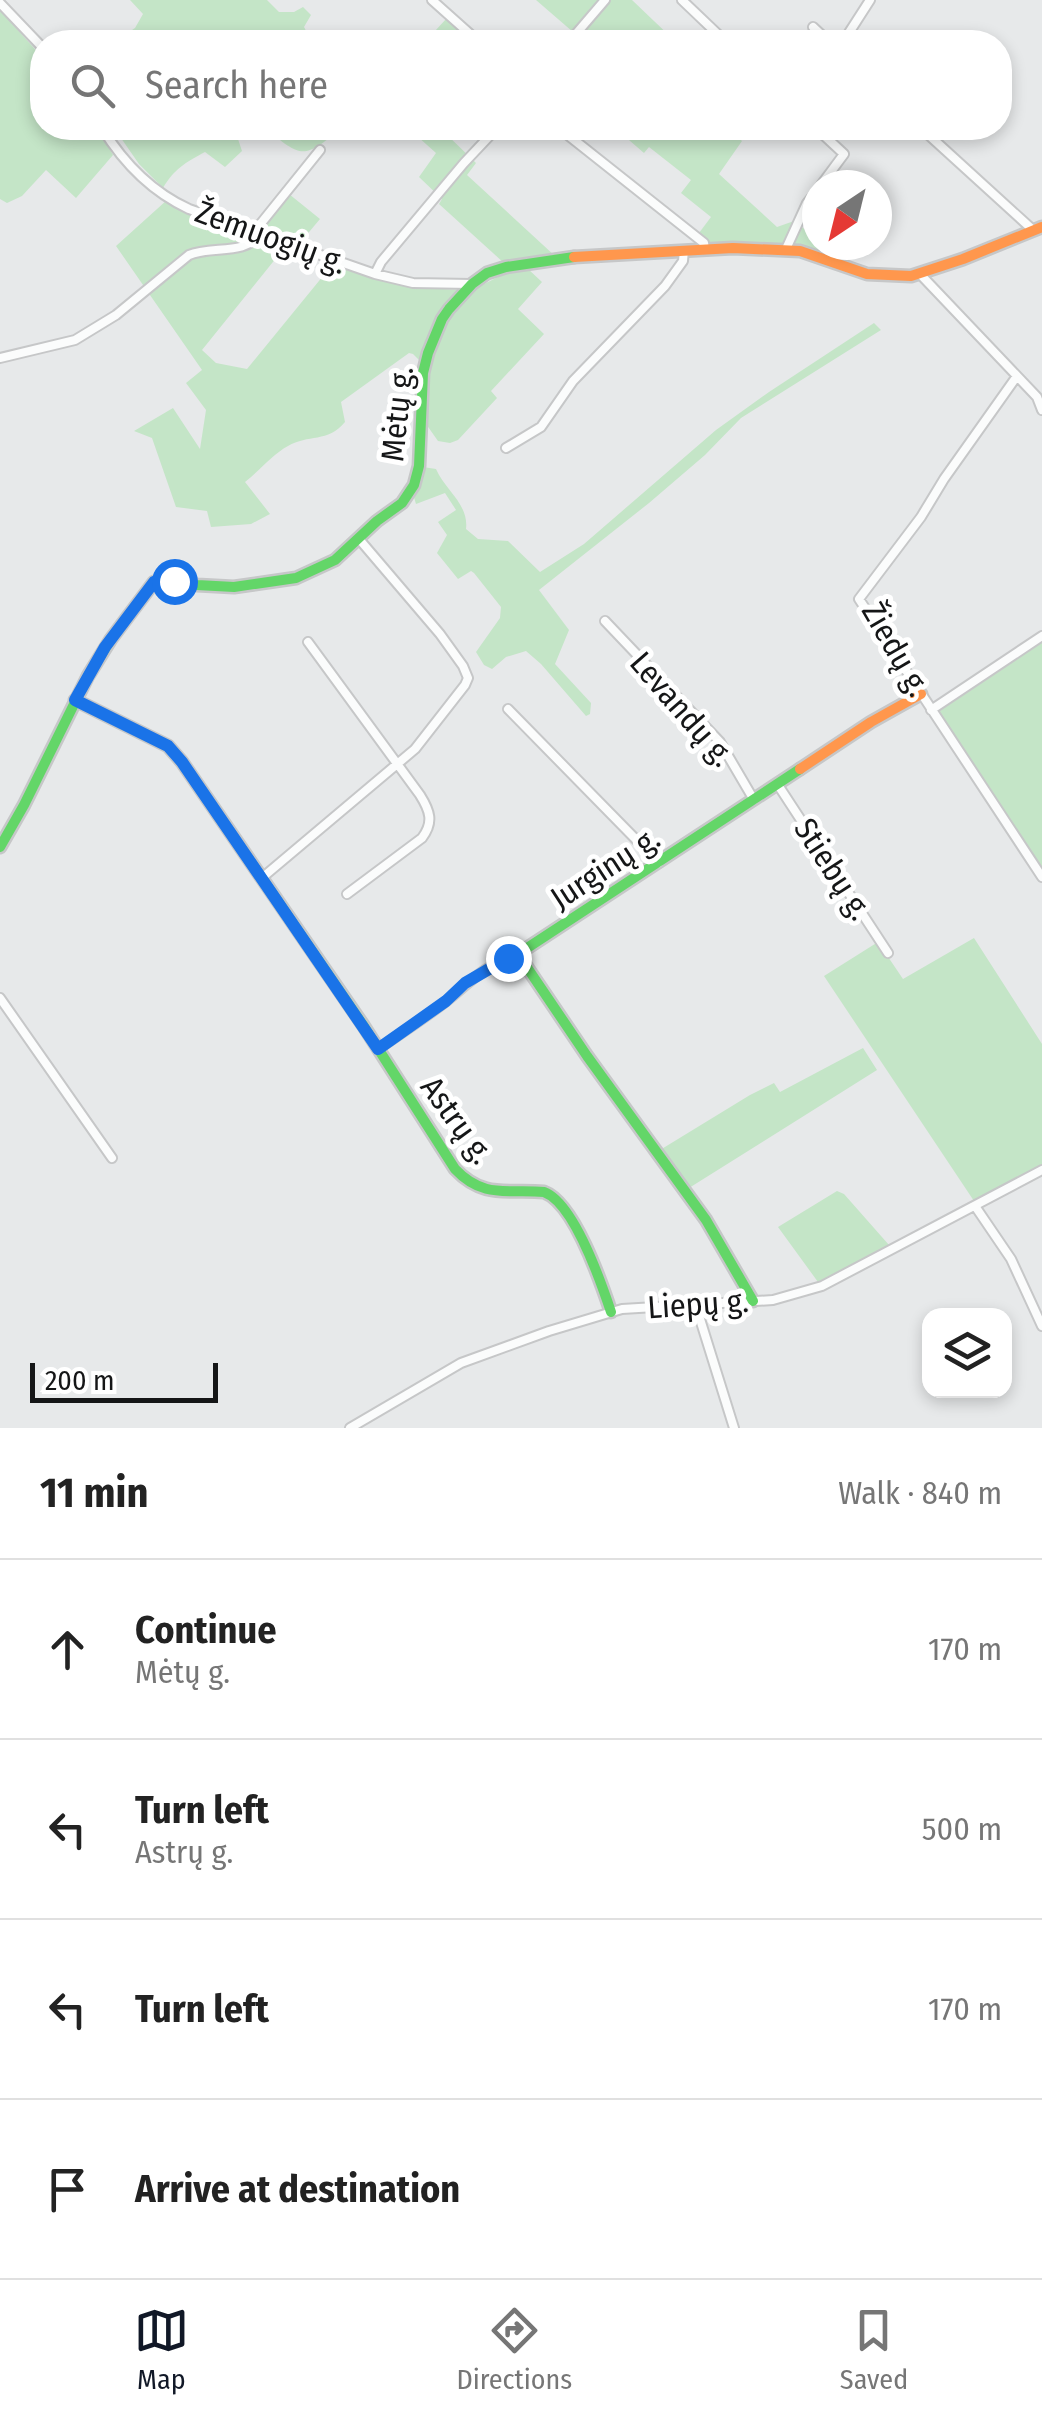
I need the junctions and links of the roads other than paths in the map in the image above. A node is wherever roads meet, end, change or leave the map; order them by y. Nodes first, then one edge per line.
1 (432, 0) edge
2 (605, 0) edge
3 (682, 0) edge
4 (870, 0) edge
5 (0, 3) edge
6 (813, 27) dead end
7 (466, 30) edge
8 (579, 30) edge
9 (713, 30) edge
10 (816, 30) edge
11 (850, 30) edge
12 (30, 34) edge
13 (110, 140) edge
14 (486, 140) edge
15 (574, 140) edge
16 (829, 140) edge
17 (935, 140) edge
18 (320, 150) dead end
19 (832, 170) edge
20 (802, 216) edge
21 (1037, 229) edge
22 (256, 233) junction
23 (705, 249) junction
24 (786, 249) junction
25 (684, 250) junction
26 (375, 274) junction
27 (920, 274) junction
28 (472, 284) junction
29 (0, 358) edge
30 (1017, 376) junction
31 (1040, 396) edge
32 (1042, 410) edge
33 (506, 448) dead end
34 (359, 538) junction
35 (604, 621) dead end
36 (1042, 636) edge
37 (308, 642) dead end
38 (921, 694) junction
39 (75, 700) junction
40 (508, 710) dead end
41 (932, 710) junction
42 (398, 764) junction
43 (778, 784) junction
44 (754, 800) junction
45 (0, 848) edge
46 (658, 863) junction
47 (263, 878) junction
48 (1042, 878) edge
49 (347, 894) dead end
50 (888, 953) dead end
51 (518, 954) junction
52 (0, 998) edge
53 (378, 1049) junction
54 (112, 1158) dead end
55 (1042, 1170) edge
56 (976, 1206) junction
57 (753, 1301) junction
58 (695, 1303) junction
59 (611, 1312) junction
60 (1042, 1326) edge
61 (350, 1428) edge
62 (734, 1428) edge

1 - 7 street
2 - 8 street
3 - 9 street
4 - 11 street
5 - 12 street
6 - 10 street
13 - 22 street, Žemuogių g.
14 - 26 street
15 - 23 street
16 - 19 street
17 - 21 street
18 - 22 street
20 - 24 street
21 - 27 street, Mėtų g.
22 - 26 street, Žemuogių g.
22 - 29 street
23 - 24 street, Mėtų g.
23 - 25 street, Mėtų g.
24 - 27 street, Mėtų g.
25 - 28 street, Mėtų g.
25 - 33 street
26 - 28 street, Žemuogių g.
27 - 30 street
28 - 34 street, Mėtų g.
30 - 31 street
30 - 38 street, Žiedų g.
31 - 32 street
34 - 39 street, Mėtų g.
34 - 42 street
35 - 44 street, Levandų g.
36 - 41 street
37 - 42 street
38 - 41 street, Žiedų g.
38 - 43 street, Jurginų g.
39 - 45 street, Mėtų g.
39 - 47 street, Astrų g.
40 - 46 street
41 - 48 street, Žiedų g.
42 - 47 street
42 - 49 street
43 - 44 street, Jurginų g.
43 - 50 street, Stiebų g.
44 - 46 street, Jurginų g.
46 - 51 street, Jurginų g.
47 - 53 street, Astrų g.
51 - 53 street
51 - 57 street
52 - 54 street
53 - 59 street, Astrų g.
55 - 56 street, Liepų g.
56 - 57 street, Liepų g.
56 - 60 street
57 - 58 street, Liepų g.
58 - 59 street, Liepų g.
58 - 62 street
59 - 61 street, Liepų g.

